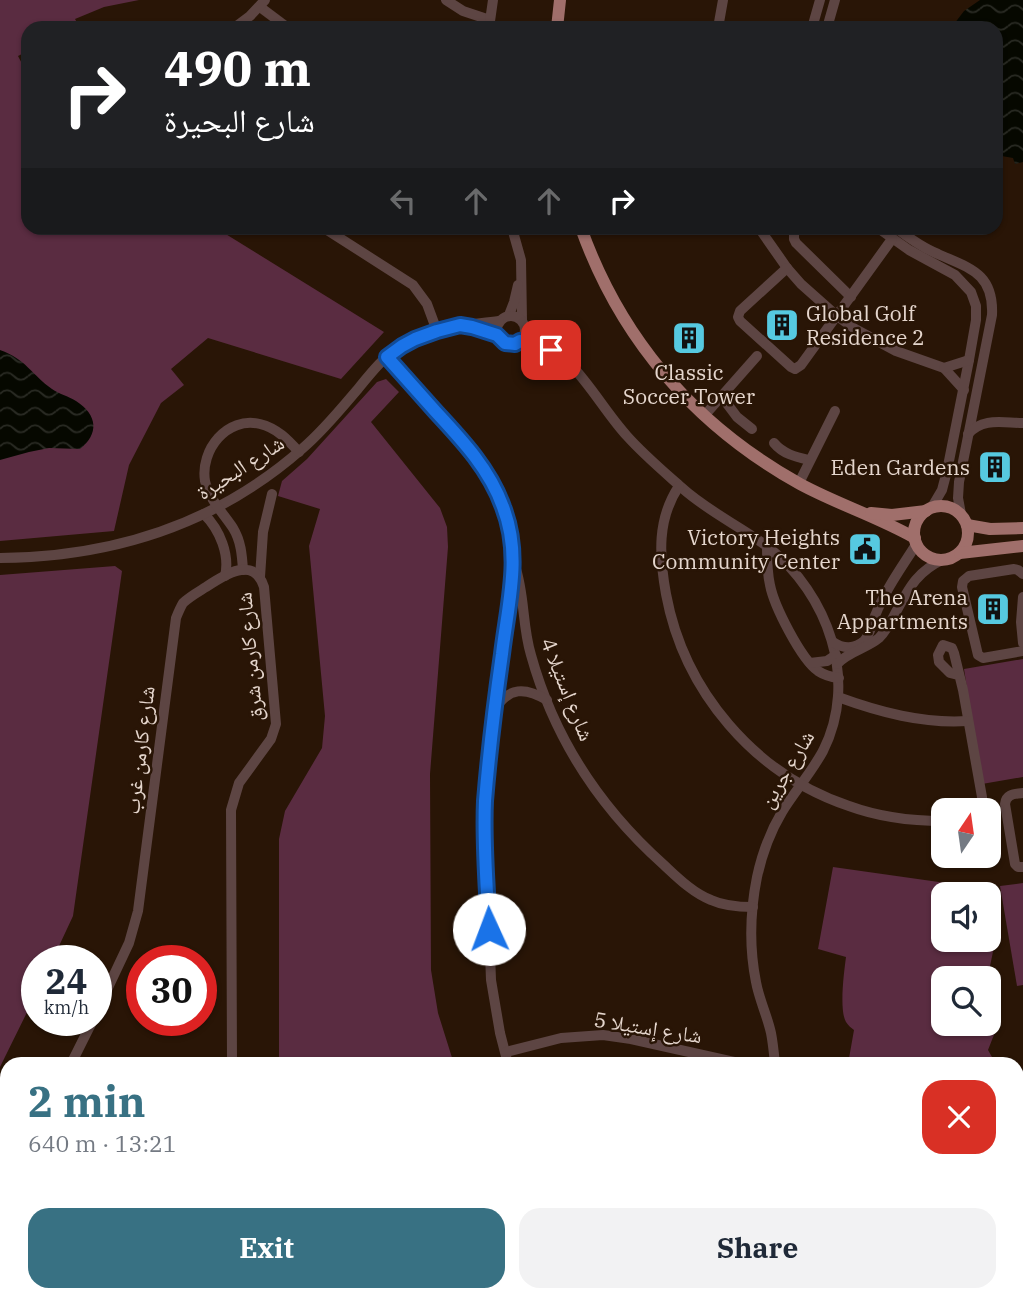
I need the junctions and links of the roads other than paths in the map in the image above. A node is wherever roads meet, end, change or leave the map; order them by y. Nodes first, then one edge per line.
1 (446, 0) edge
2 (493, 0) edge
3 (560, 0) edge
4 (723, 0) edge
5 (820, 0) edge
6 (835, 0) edge
7 (262, 3) edge
8 (242, 21) edge
9 (281, 21) edge
10 (483, 21) edge
11 (490, 21) edge
12 (558, 21) edge
13 (719, 21) edge
14 (814, 21) edge
15 (829, 21) edge
16 (335, 235) edge
17 (514, 235) edge
18 (584, 235) edge
19 (764, 235) edge
20 (794, 235) edge
21 (887, 235) edge
22 (906, 235) edge
23 (892, 239) junction
24 (787, 268) junction
25 (521, 271) junction
26 (851, 297) junction
27 (837, 316) junction
28 (504, 318) junction
29 (460, 325) junction
30 (524, 325) junction
31 (437, 331) junction
32 (497, 335) junction
33 (520, 341) junction
34 (557, 353) junction
35 (757, 356) dead end
36 (387, 357) junction
37 (969, 360) junction
38 (944, 368) junction
39 (964, 390) junction
40 (722, 397) junction
41 (975, 401) junction
42 (835, 411) dead end
43 (705, 416) junction
44 (995, 422) junction
45 (1023, 423) edge
46 (752, 429) dead end
47 (968, 434) junction
48 (775, 443) dead end
49 (299, 452) junction
50 (809, 460) junction
51 (799, 483) junction
52 (679, 486) junction
53 (272, 494) dead end
54 (217, 507) junction
55 (850, 509) junction
56 (929, 509) junction
57 (204, 514) junction
58 (964, 519) junction
59 (1023, 528) edge
60 (916, 541) junction
61 (767, 547) junction
62 (1022, 547) edge
63 (960, 552) junction
64 (0, 558) edge
65 (944, 559) junction
66 (514, 562) junction
67 (786, 564) junction
68 (243, 570) junction
69 (1023, 574) edge
70 (225, 576) junction
71 (260, 577) junction
72 (769, 582) junction
73 (1023, 597) edge
74 (877, 610) junction
75 (893, 617) junction
76 (833, 642) junction
77 (1023, 643) edge
78 (1023, 651) edge
79 (837, 659) junction
80 (810, 663) junction
81 (958, 675) dead end
82 (839, 678) junction
83 (838, 697) junction
84 (547, 700) junction
85 (495, 710) junction
86 (968, 720) junction
87 (801, 784) junction
88 (1023, 793) edge
89 (982, 798) edge
90 (931, 820) edge
91 (1023, 867) edge
92 (753, 907) junction
93 (112, 979) edge
94 (85, 1036) edge
95 (506, 1052) junction
96 (74, 1057) edge
97 (232, 1057) edge
98 (507, 1057) edge
99 (712, 1057) edge
100 (774, 1057) edge

1 - 10 street
2 - 11 street
3 - 12 main road
4 - 13 street
5 - 14 street
6 - 15 street
7 - 8 street
7 - 9 street
16 - 31 street
17 - 25 street
18 - 43 main road
19 - 24 street
20 - 26 street
21 - 23 street
22 - 41 street
23 - 26 street
23 - 37 street
24 - 27 street
24 - 27 street
25 - 28 street
25 - 30 street
26 - 27 street
27 - 38 street
28 - 29 street, شارع البحيرة
28 - 30 street
28 - 32 street
29 - 31 street, شارع البحيرة
29 - 32 street, شارع البحيرة
30 - 33 street
30 - 34 street, شارع جرين
31 - 36 street, شارع البحيرة
32 - 33 street
33 - 34 street, شارع جرين
34 - 52 street, شارع جرين
35 - 40 street
36 - 49 street, شارع البحيرة
36 - 66 street
37 - 38 street
37 - 39 street
38 - 39 street
39 - 56 street
40 - 43 street
40 - 46 street
41 - 44 street
41 - 47 street
42 - 50 street
43 - 51 main road
44 - 45 street
44 - 47 street
47 - 58 street
48 - 50 street
49 - 54 street, شارع البحيرة
49 - 54 street, شارع كارمن شرق
50 - 51 street
51 - 55 main road
52 - 61 street, شارع جرين
52 - 87 street
53 - 71 street
54 - 57 street, شارع البحيرة
54 - 68 street, شارع كارمن شرق
55 - 56 main road
55 - 60 main road
56 - 58 main road
56 - 60 main road
57 - 64 street, شارع البحيرة
57 - 70 street
58 - 59 main road
58 - 63 main road
60 - 65 main road
60 - 74 street
61 - 67 street, شارع جرين
61 - 72 street
62 - 63 main road
63 - 65 main road
65 - 75 street
66 - 84 street, شارع إستيلا 4
66 - 85 street
67 - 72 street
67 - 76 street, شارع جرين
68 - 70 street, شارع كارمن غرب
68 - 71 street, شارع كارمن شرق
69 - 78 street
70 - 93 street, شارع كارمن غرب
71 - 97 street, شارع كارمن شرق
72 - 80 street
73 - 77 street
74 - 75 street
74 - 76 street
75 - 79 street
76 - 79 street, شارع جرين
79 - 80 street
79 - 82 street, شارع جرين
80 - 82 street
81 - 86 street
82 - 83 street, شارع جرين
83 - 86 street
83 - 87 street, شارع جرين
84 - 85 street
84 - 92 street, شارع إستيلا 4
85 - 95 street
86 - 89 street
87 - 90 street
87 - 92 street, شارع جرين
88 - 91 street
92 - 100 street, شارع جرين
94 - 96 street
95 - 98 street
95 - 99 street, شارع إستيلا 5

